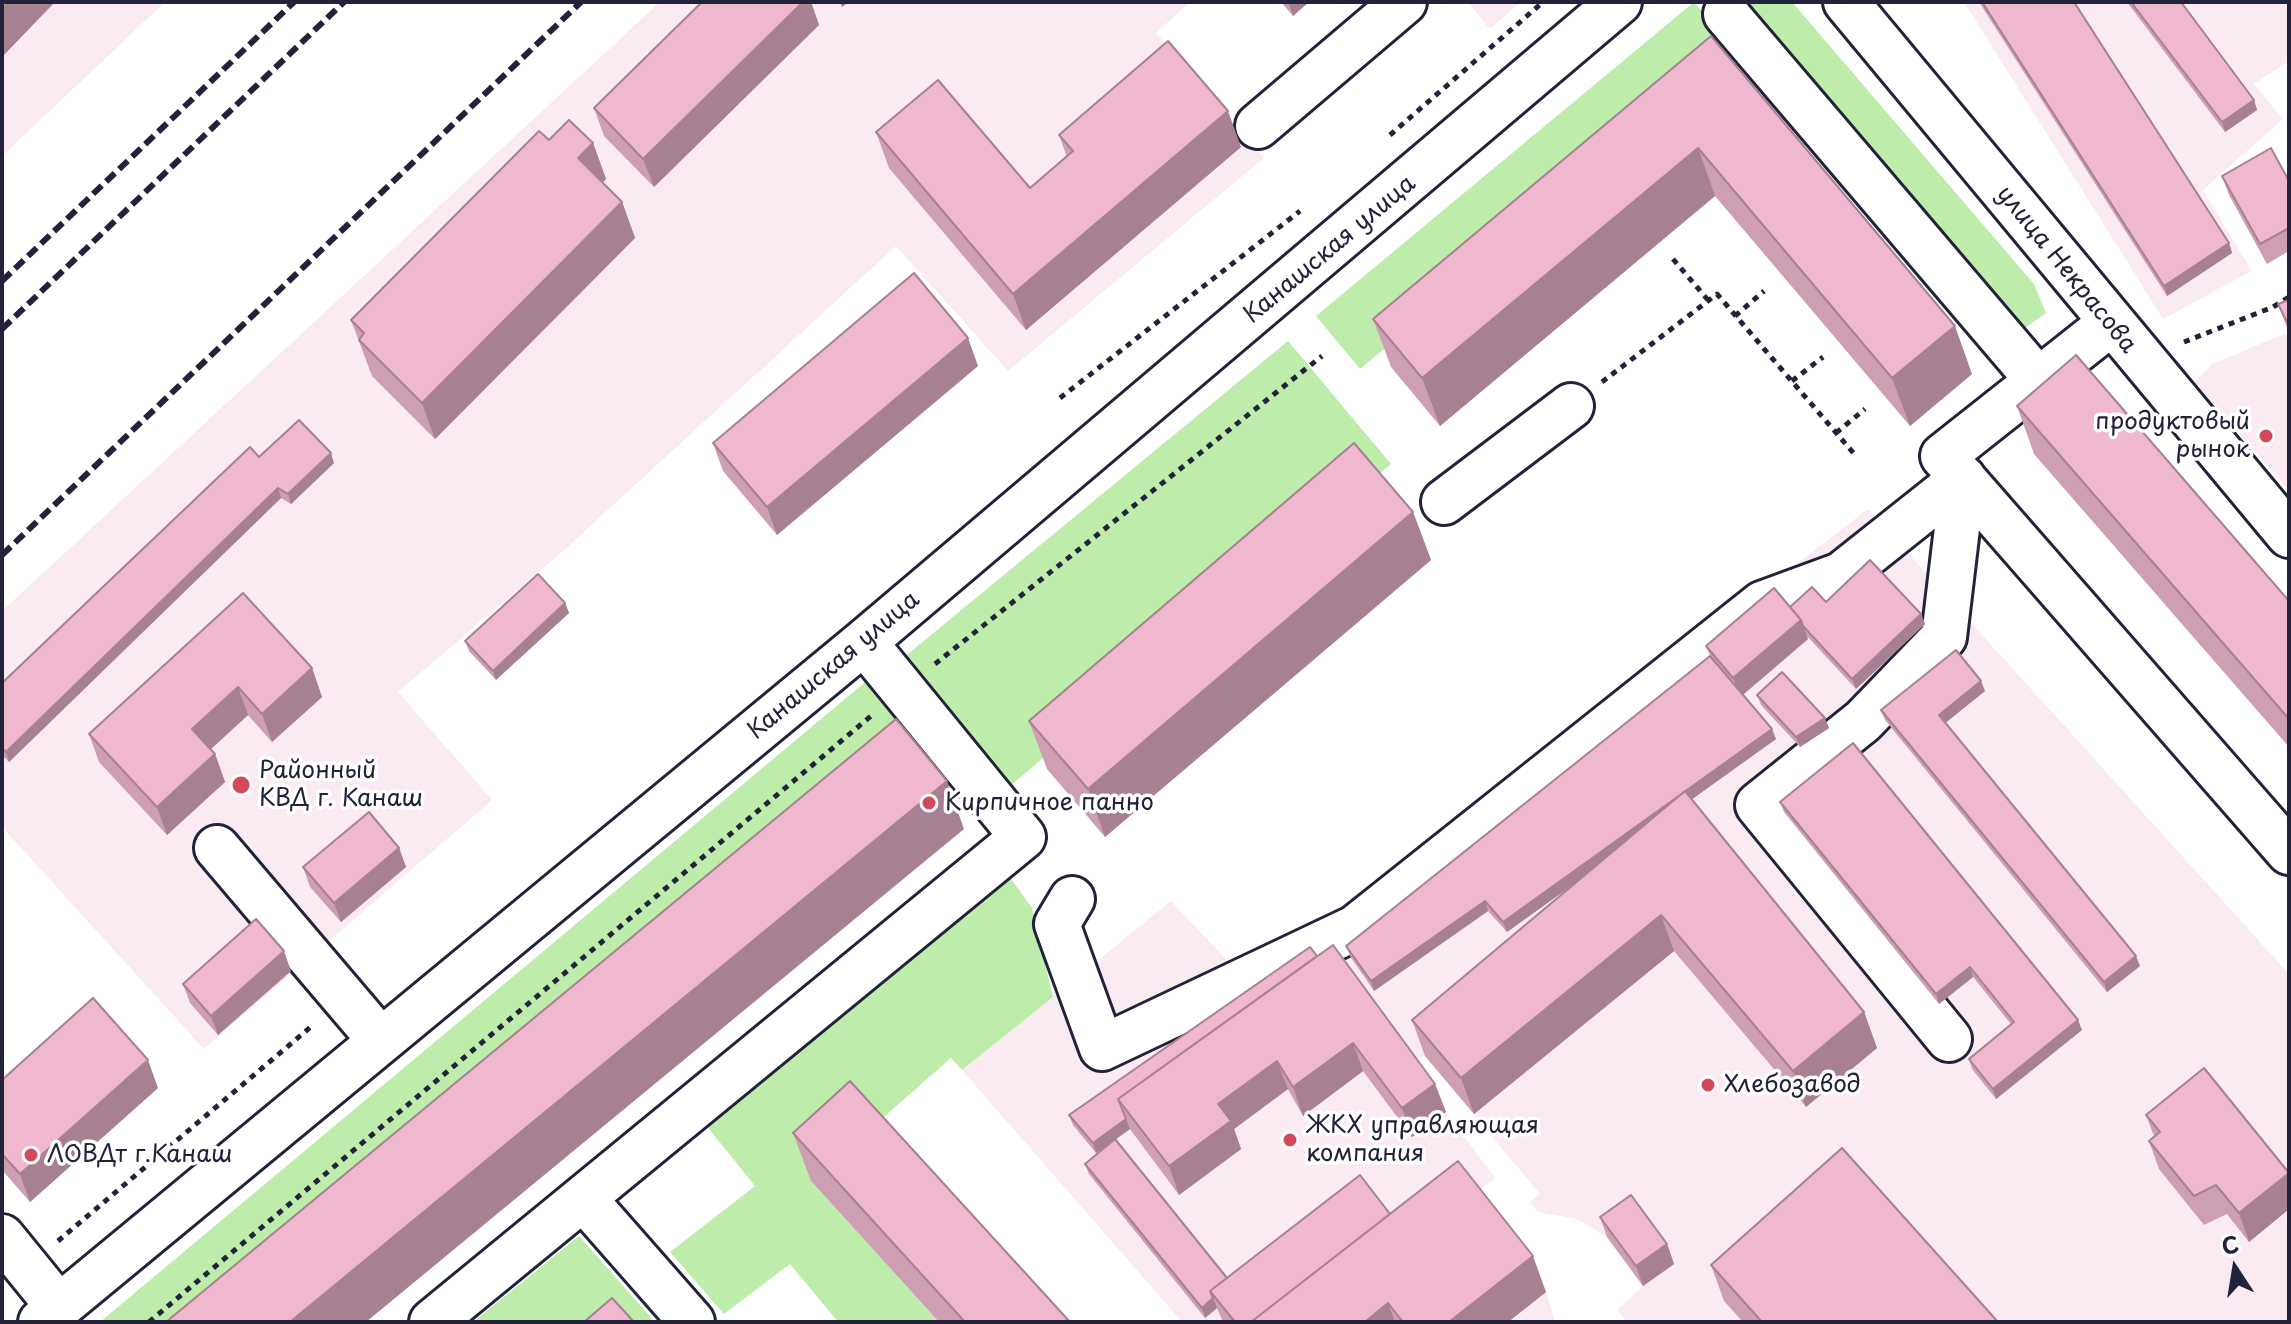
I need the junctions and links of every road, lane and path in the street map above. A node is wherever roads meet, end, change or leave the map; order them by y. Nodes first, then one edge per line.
1 (1404, 2) edge
2 (1543, 2) edge
3 (1846, 2) edge
4 (1601, 7) edge
5 (1726, 14) dead end
6 (1258, 126) dead end
7 (1389, 136) dead end
8 (1306, 207) dead end
9 (1673, 259) dead end
10 (1764, 291) dead end
11 (2289, 297) edge
12 (1708, 300) junction
13 (1735, 316) junction
14 (2111, 323) junction
15 (2176, 345) dead end
16 (1322, 356) dead end
17 (1823, 357) dead end
18 (2037, 379) junction
19 (1792, 381) junction
20 (1060, 398) dead end
21 (1571, 406) joint
22 (1865, 409) dead end
23 (1836, 433) junction
24 (1856, 456) dead end
25 (1963, 478) junction
26 (1444, 502) dead end
27 (2289, 535) edge
28 (864, 642) junction
29 (904, 689) junction
30 (217, 848) dead end
31 (2289, 852) edge
32 (1072, 899) dead end
33 (344, 998) junction
34 (1949, 1039) dead end
35 (381, 1041) junction
36 (584, 1199) junction
37 (14, 1252) edge
38 (50, 1315) edge
39 (149, 1322) edge
40 (432, 1322) edge
41 (692, 1322) edge

1 - 6 street
2 - 7 path
3 - 14 street, улица Некрасова
4 - 28 street, Канашская улица
5 - 18 street
8 - 20 path
9 - 12 path
10 - 13 path
11 - 15 path
12 - 13 path
12 - 21 path
13 - 19 path
14 - 18 street
14 - 27 street, улица Некрасова
16 - 29 path
17 - 19 path
18 - 25 street
19 - 23 path
21 - 26 street
22 - 23 path
23 - 24 path
25 - 31 street
25 - 32 street
25 - 34 street
28 - 29 street
28 - 35 street, Канашская улица
29 - 36 street
29 - 39 path
30 - 33 street
33 - 35 street
33 - 37 path
35 - 38 street, Канашская улица
36 - 40 street
36 - 41 street
37 - 38 street

